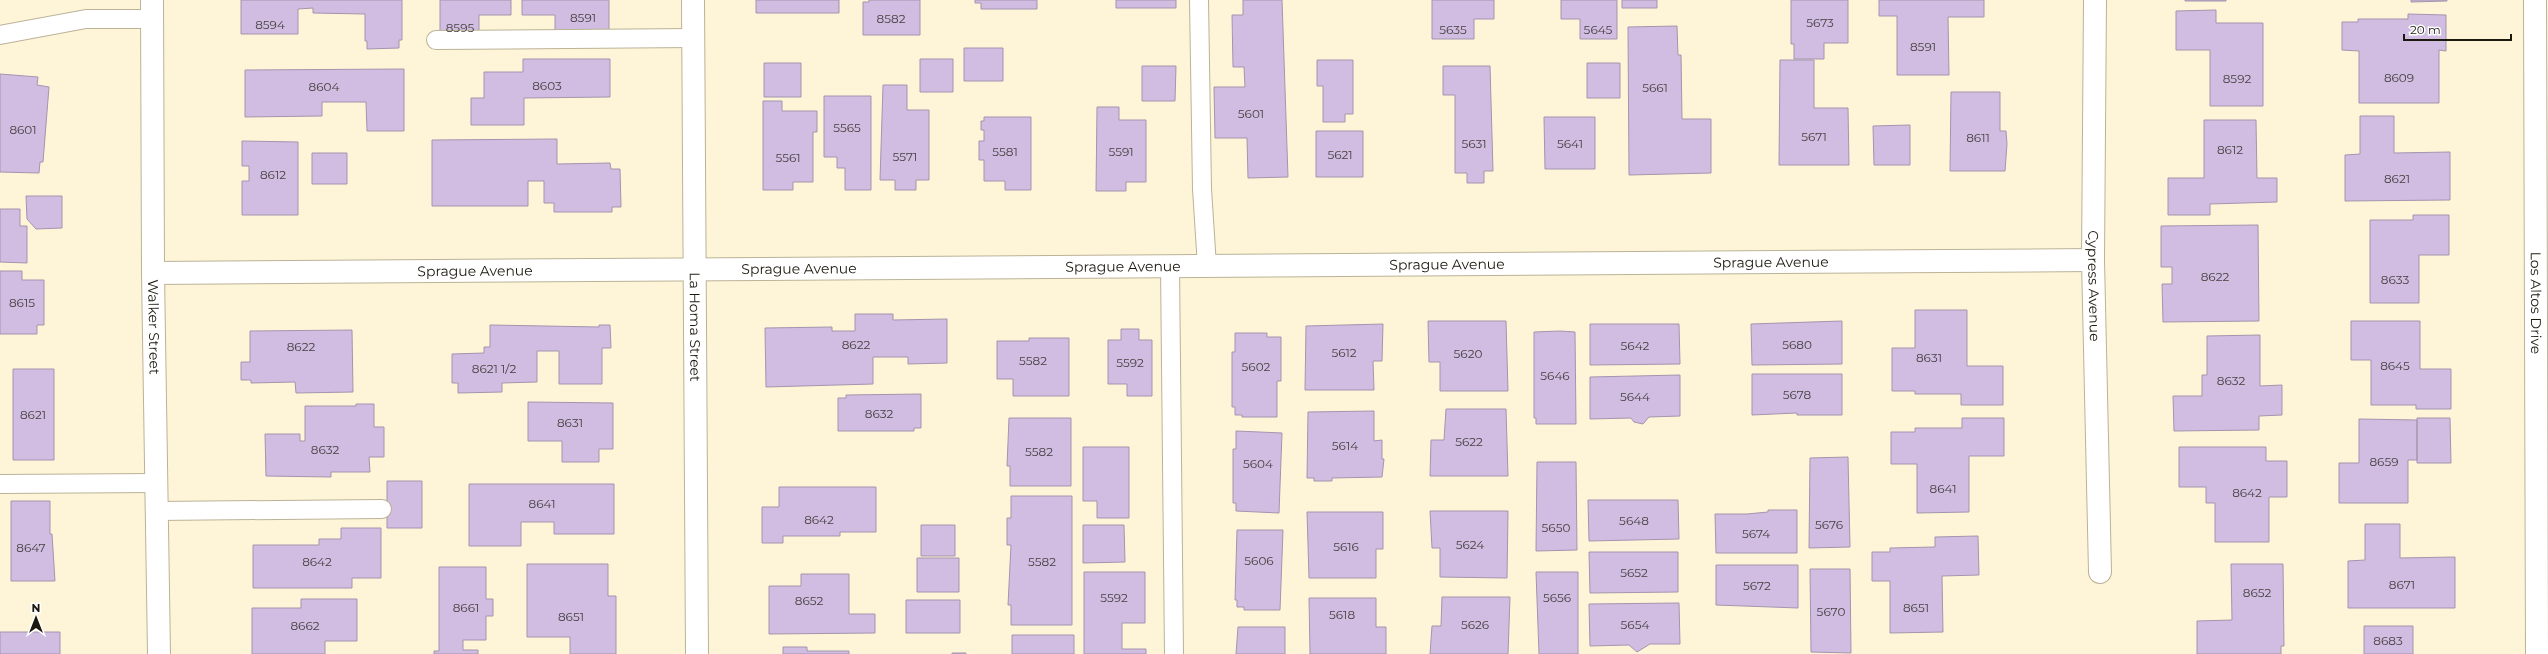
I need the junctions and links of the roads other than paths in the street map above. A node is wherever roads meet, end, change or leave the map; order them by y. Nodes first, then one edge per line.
1 (693, 0) edge
2 (1198, 0) edge
3 (2095, 0) edge
4 (2535, 0) edge
5 (152, 10) edge
6 (0, 35) edge
7 (694, 38) junction
8 (436, 40) dead end
9 (2542, 85) edge
10 (2093, 260) junction
11 (1170, 266) junction
12 (1207, 266) junction
13 (696, 270) junction
14 (153, 273) junction
15 (156, 483) junction
16 (0, 484) edge
17 (2542, 493) edge
18 (382, 509) dead end
19 (156, 510) junction
20 (2100, 572) dead end
21 (158, 654) edge
22 (697, 654) edge
23 (1174, 654) edge
24 (2537, 654) edge

1 - 7 street, La Homa Street
2 - 12 lane
3 - 10 street, Cypress Avenue
4 - 9 street, Los Altos Drive
5 - 6 lane
5 - 14 street, Walker Street
7 - 8 lane
7 - 13 street, La Homa Street
9 - 17 street, Los Altos Drive
10 - 12 street, Sprague Avenue
10 - 20 street, Cypress Avenue
11 - 12 street, Sprague Avenue
11 - 13 street, Sprague Avenue
11 - 23 lane
13 - 14 street, Sprague Avenue
13 - 22 street, La Homa Street
14 - 15 street, Walker Street
15 - 16 lane
15 - 19 street, Walker Street
17 - 24 street, Los Altos Drive
18 - 19 lane
19 - 21 street, Walker Street

